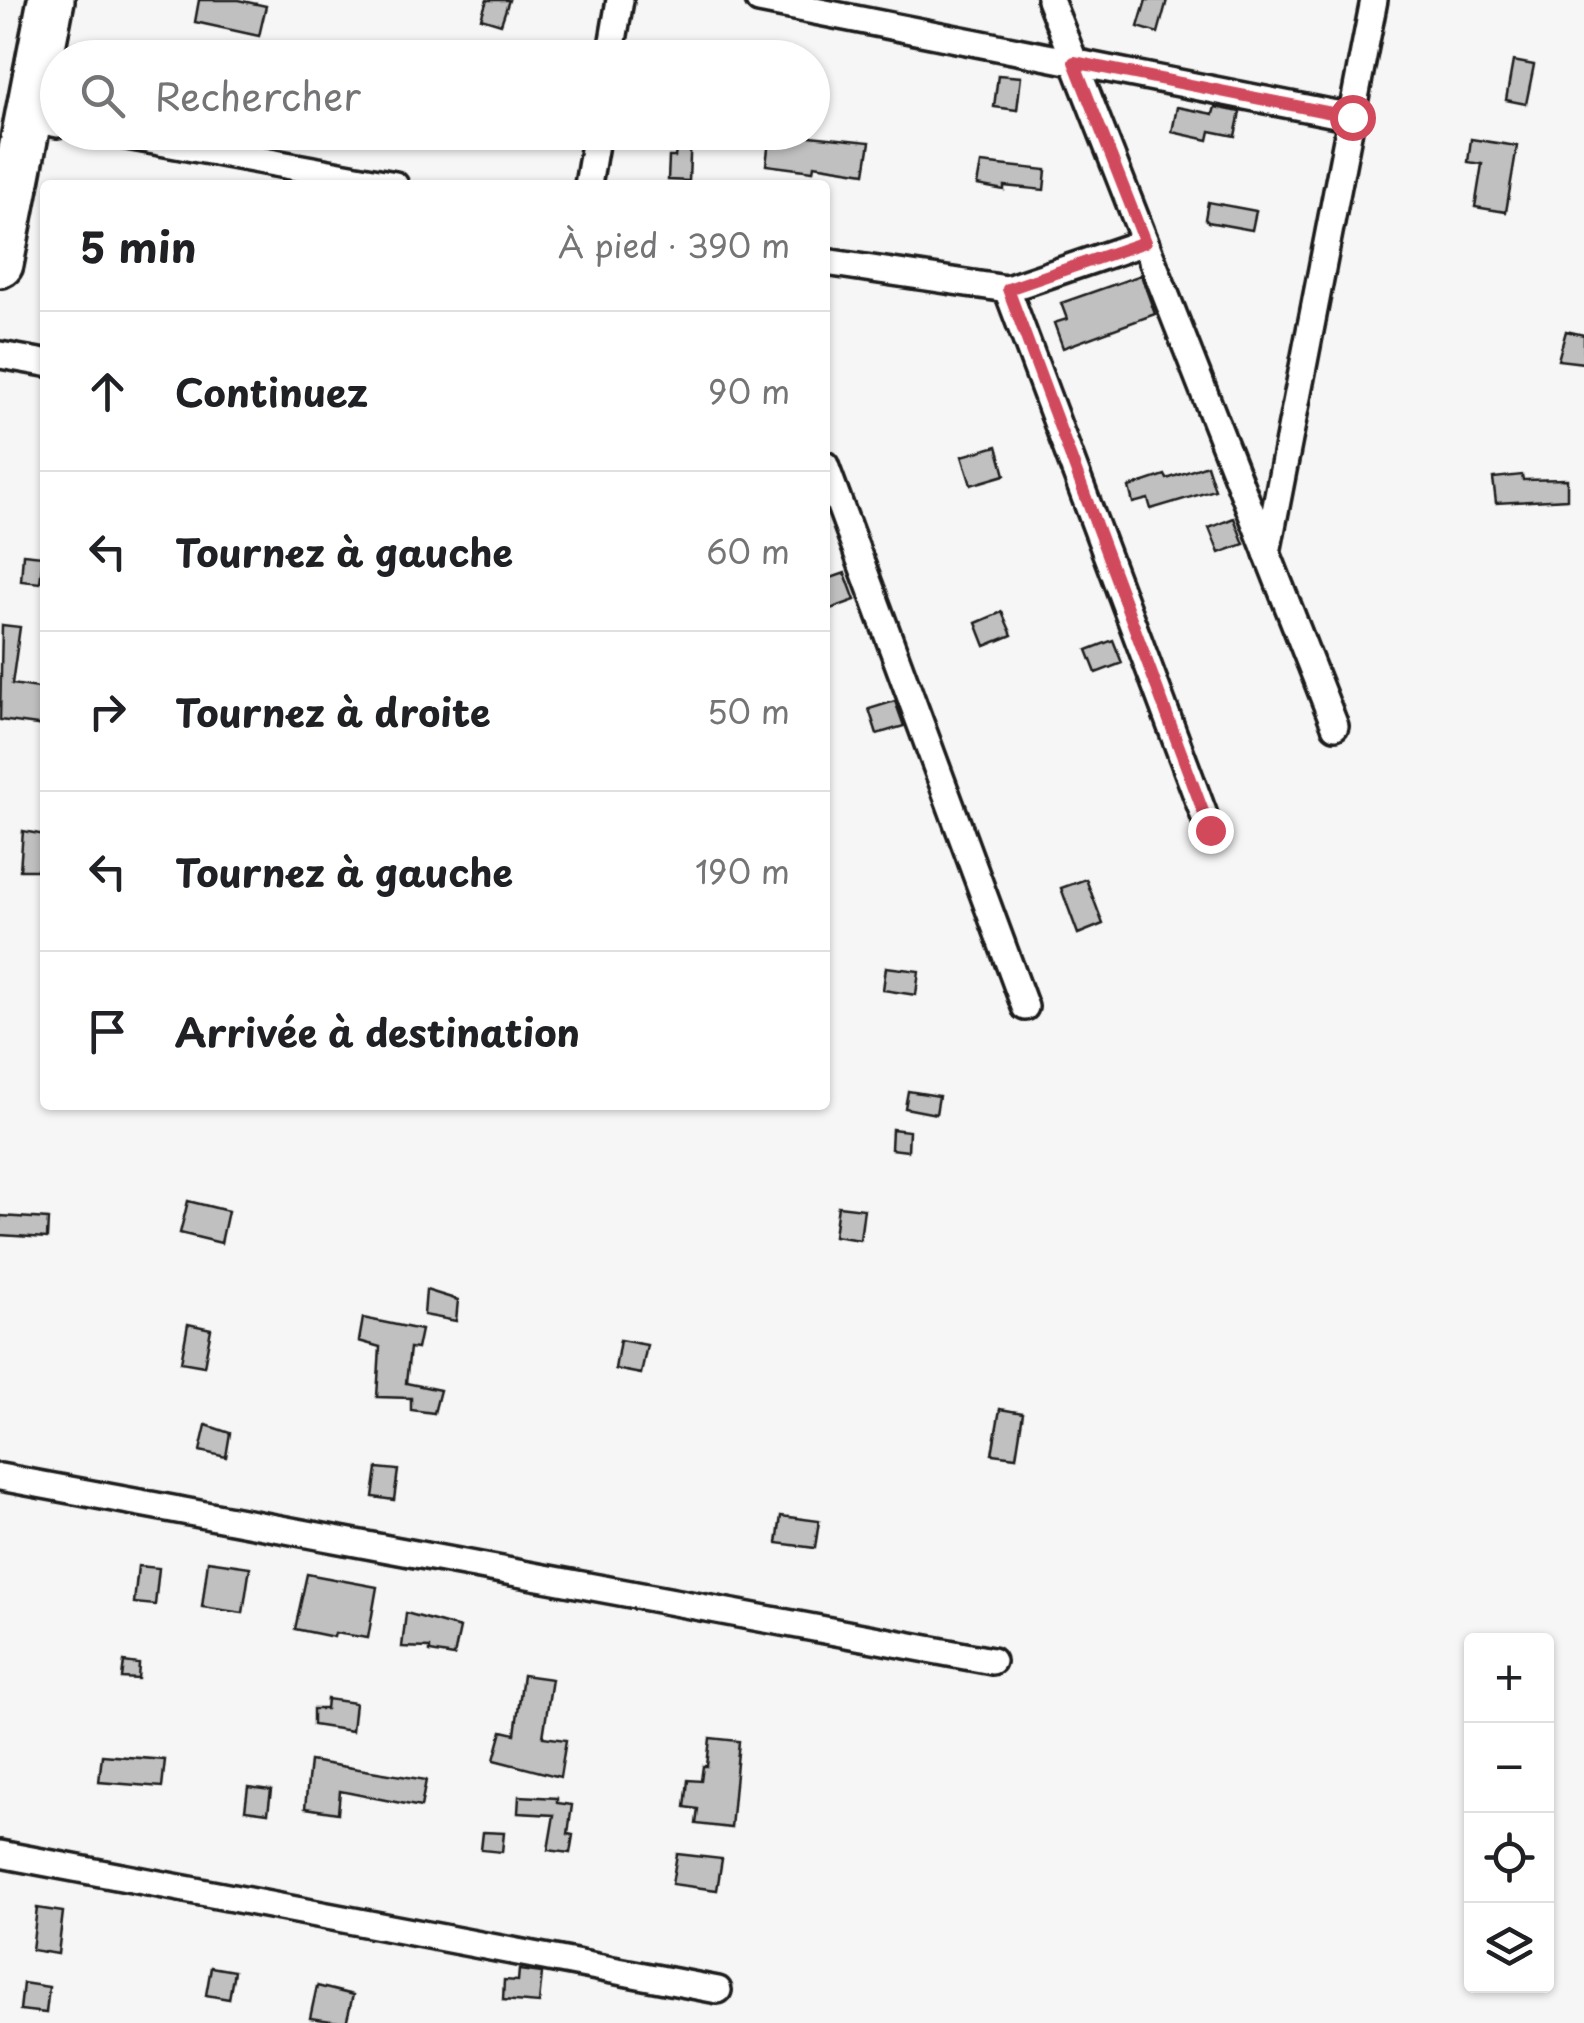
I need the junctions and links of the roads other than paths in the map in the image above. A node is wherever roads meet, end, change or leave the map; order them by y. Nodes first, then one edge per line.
1 (51, 0) edge
2 (620, 0) edge
3 (760, 0) edge
4 (1050, 0) edge
5 (1374, 0) edge
6 (48, 40) edge
7 (613, 40) edge
8 (1074, 62) junction
9 (1352, 117) junction
10 (40, 128) edge
11 (204, 150) edge
12 (594, 150) edge
13 (369, 180) edge
14 (589, 180) edge
15 (5, 211) edge
16 (1145, 242) junction
17 (830, 263) edge
18 (0, 264) edge
19 (1008, 289) junction
20 (0, 355) edge
21 (40, 362) edge
22 (830, 479) edge
23 (1267, 553) junction
24 (1335, 726) dead end
25 (1210, 830) dead end
26 (1025, 1007) dead end
27 (0, 1477) edge
28 (992, 1661) dead end
29 (0, 1854) edge
30 (718, 1990) dead end

1 - 6 highway
2 - 7 street
3 - 8 street
4 - 8 street
5 - 9 street
8 - 9 street
8 - 16 street
9 - 23 street
10 - 15 highway
11 - 13 street
12 - 14 street
15 - 18 highway
16 - 19 street
16 - 23 street
17 - 19 street
19 - 25 street
20 - 21 street
22 - 26 street
23 - 24 street
27 - 28 street
29 - 30 street

